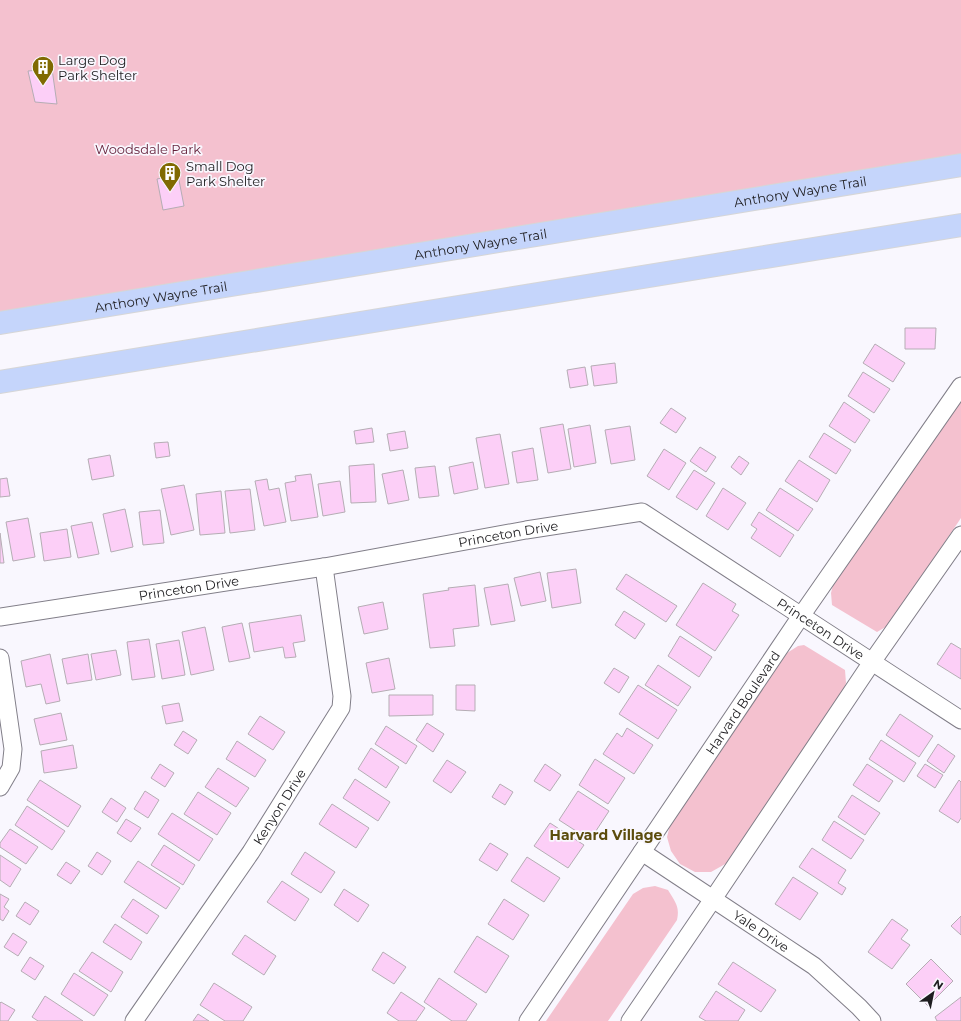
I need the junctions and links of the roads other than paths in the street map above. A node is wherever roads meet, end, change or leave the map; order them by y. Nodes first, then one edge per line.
1 (961, 165) edge
2 (961, 225) edge
3 (0, 323) edge
4 (0, 382) edge
5 (961, 386) edge
6 (961, 535) edge
7 (324, 567) junction
8 (801, 616) junction
9 (0, 617) edge
10 (0, 658) edge
11 (872, 662) junction
12 (961, 720) edge
13 (0, 787) edge
14 (642, 852) junction
15 (714, 899) junction
16 (134, 1021) edge
17 (528, 1021) edge
18 (630, 1021) edge
19 (872, 1021) edge

1 - 3 highway, Anthony Wayne Trail
2 - 4 highway
5 - 8 street, Harvard Boulevard
6 - 11 street
7 - 8 street, Princeton Drive
7 - 9 street, Princeton Drive
7 - 16 street, Kenyon Drive
8 - 11 street, Princeton Drive
8 - 14 street, Harvard Boulevard
10 - 13 street
11 - 12 street, Princeton Drive
11 - 15 street
14 - 15 street, Yale Drive
14 - 17 street, Harvard Boulevard
15 - 18 street
15 - 19 street, Yale Drive

